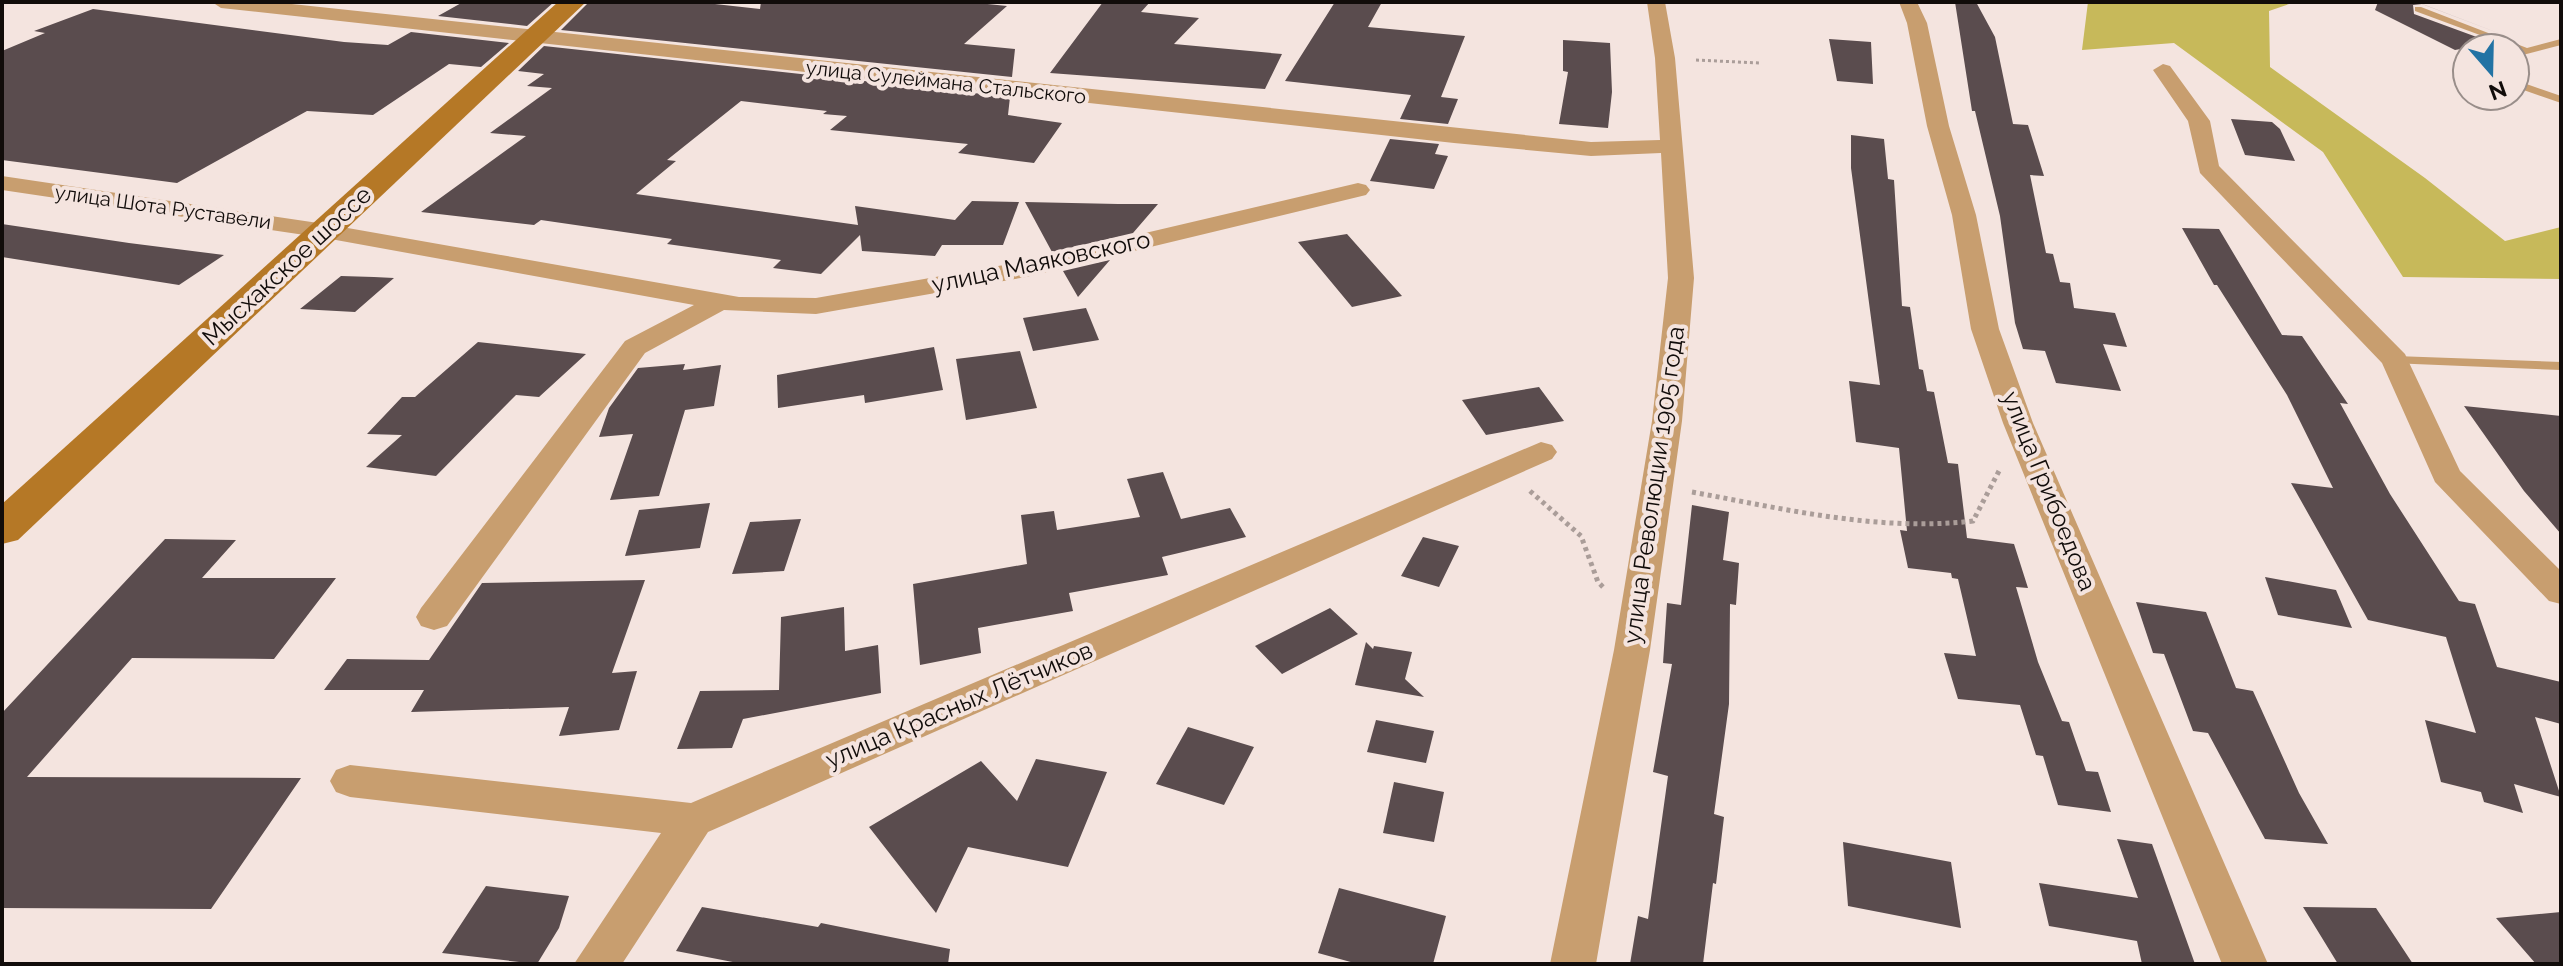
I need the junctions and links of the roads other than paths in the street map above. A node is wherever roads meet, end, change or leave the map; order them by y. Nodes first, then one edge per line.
1 (221, 2) edge
2 (573, 2) edge
3 (1656, 2) edge
4 (1908, 2) edge
5 (2418, 9) dead end
6 (2471, 32) edge
7 (534, 38) junction
8 (2561, 42) edge
9 (2531, 50) edge
10 (2163, 70) dead end
11 (2531, 89) edge
12 (2561, 100) edge
13 (1671, 146) junction
14 (2, 183) edge
15 (1358, 190) dead end
16 (325, 231) junction
17 (720, 302) junction
18 (2395, 360) junction
19 (2561, 366) edge
20 (1541, 452) dead end
21 (2, 529) edge
22 (2561, 592) edge
23 (434, 617) dead end
24 (350, 781) dead end
25 (693, 820) junction
26 (597, 964) edge
27 (1573, 964) edge
28 (2245, 964) edge

1 - 7 street, улица Сулеймана Стальского
2 - 7 street, Мысхакское шоссе
3 - 13 street, улица Революции 1905 года
4 - 28 street, улица Грибоедова
5 - 6 lane
7 - 13 street, улица Сулеймана Стальского
7 - 16 street, Мысхакское шоссе
8 - 9 lane
10 - 18 street
11 - 12 lane
13 - 27 street, улица Революции 1905 года
14 - 16 street, улица Шота Руставели
15 - 17 street, улица Маяковского
16 - 17 street, улица Маяковского
16 - 21 street, Мысхакское шоссе
17 - 23 street
18 - 19 lane
18 - 22 street
20 - 25 street, улица Красных Лётчиков
24 - 25 street, улица Красных Лётчиков
25 - 26 street

